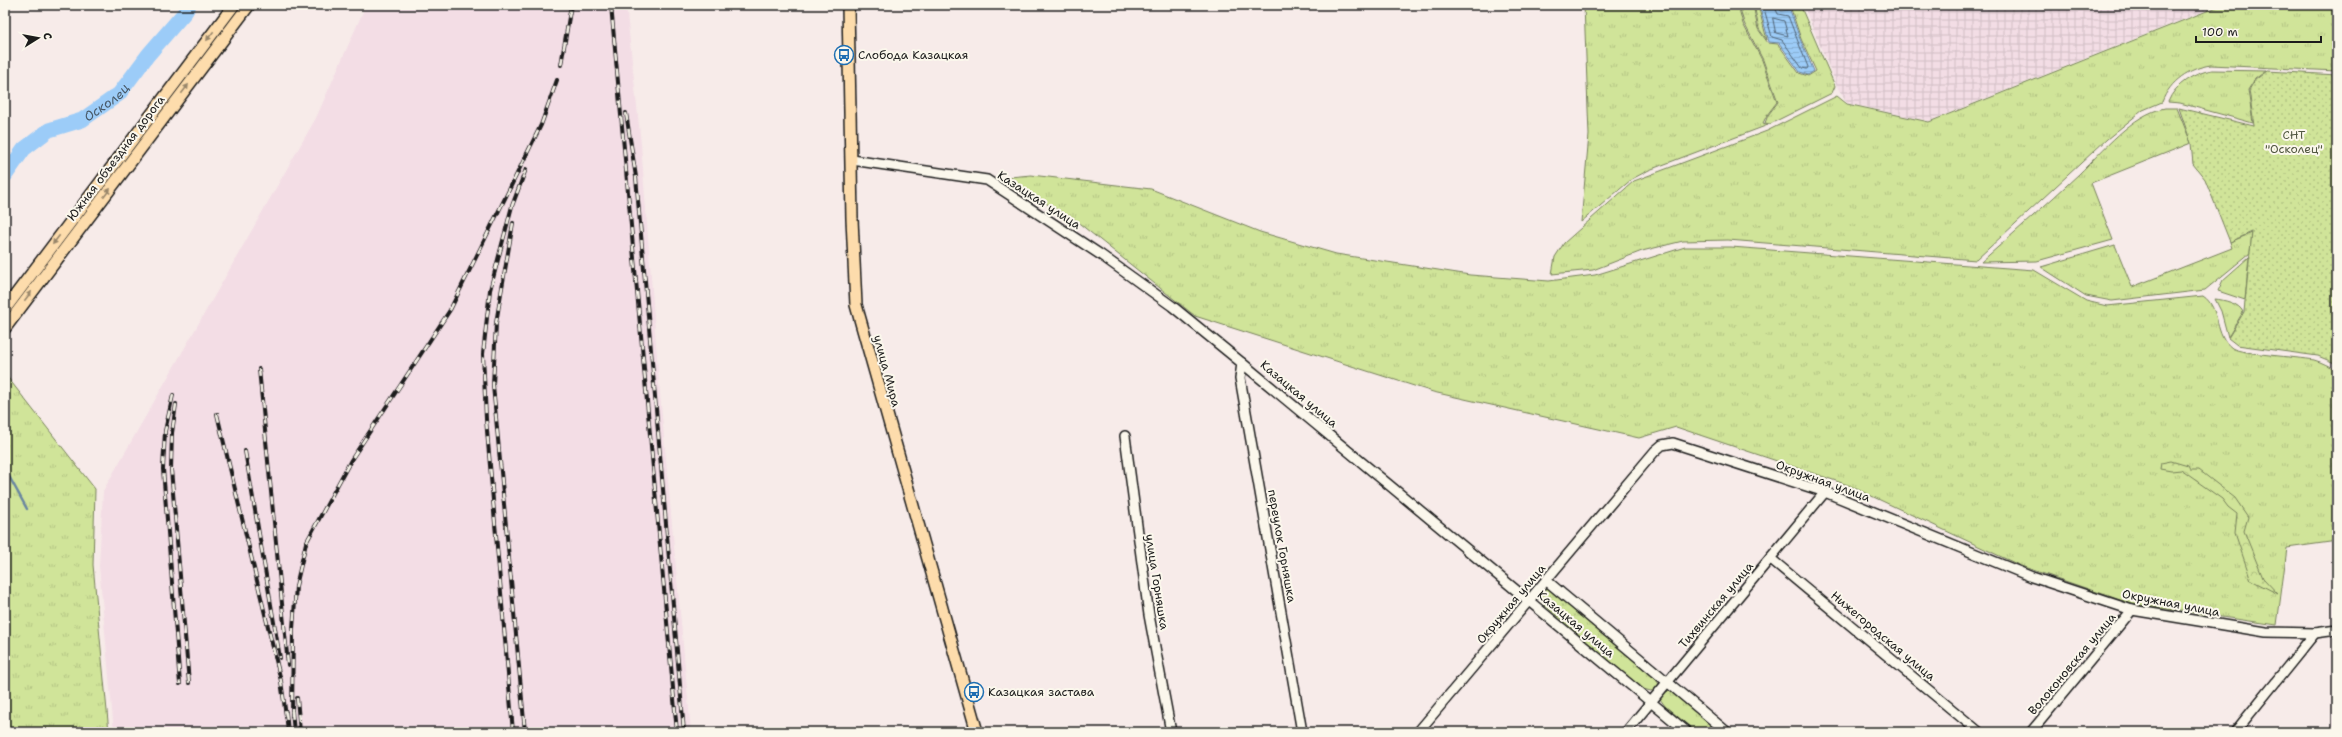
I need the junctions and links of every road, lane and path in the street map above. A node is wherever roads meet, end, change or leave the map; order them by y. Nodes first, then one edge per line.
1 (234, 5) edge
2 (249, 5) edge
3 (848, 5) edge
4 (852, 160) junction
5 (5, 309) edge
6 (5, 328) edge
7 (1242, 363) junction
8 (1125, 436) dead end
9 (1825, 492) junction
10 (1771, 559) junction
11 (1547, 581) junction
12 (1530, 601) junction
13 (2132, 610) junction
14 (2337, 630) edge
15 (2315, 633) junction
16 (1666, 682) junction
17 (1650, 701) junction
18 (976, 732) edge
19 (1171, 732) edge
20 (1302, 732) edge
21 (1418, 732) edge
22 (1626, 732) edge
23 (1687, 732) edge
24 (1727, 732) edge
25 (1979, 732) edge
26 (2031, 732) edge
27 (2234, 732) edge

1 -> 5 main road, Южная объездная дорога
6 -> 2 main road, Южная объездная дорога
3 - 4 main road, улица Мира
4 - 7 street, Казацкая улица
4 - 18 main road, улица Мира
7 - 12 street, Казацкая улица
7 - 20 street, переулок Горняшка
8 - 19 street, улица Горняшка
9 - 10 street, Тихвинская улица
9 - 11 street, Окружная улица
9 - 13 street, Окружная улица
10 - 16 street, Тихвинская улица
10 - 25 street, Нижегородская улица
11 - 12 street, Окружная улица
11 - 16 street, Казацкая улица
12 - 17 street, Казацкая улица
12 - 21 street, Окружная улица
13 - 15 street, Окружная улица
13 - 26 street, Волоконовская улица
14 - 15 street, Окружная улица
15 - 27 street
16 - 17 street, Тихвинская улица
16 - 24 street, Казацкая улица
17 - 22 street, Тихвинская улица
17 - 23 street, Казацкая улица

